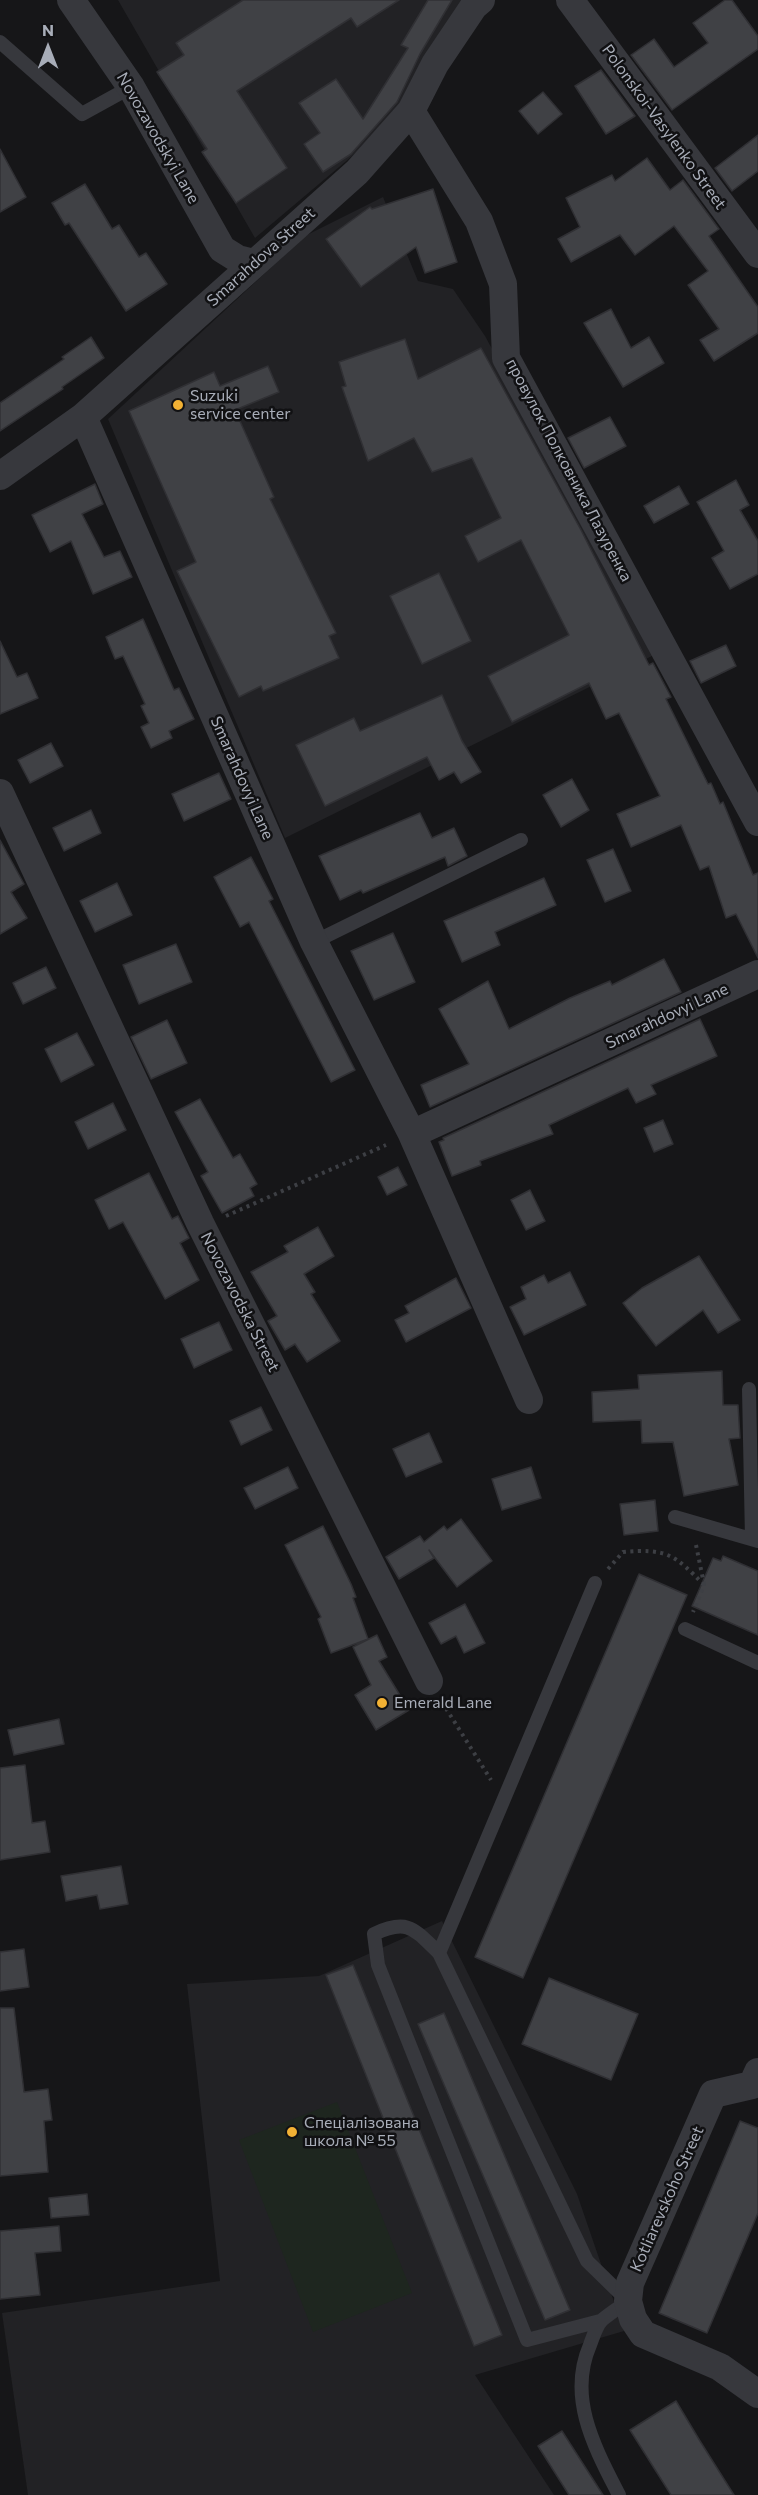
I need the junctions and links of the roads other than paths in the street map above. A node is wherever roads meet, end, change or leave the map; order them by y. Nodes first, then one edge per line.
1 (71, 0) edge
2 (481, 0) edge
3 (570, 0) edge
4 (0, 42) edge
5 (130, 87) junction
6 (411, 111) junction
7 (758, 254) edge
8 (254, 263) junction
9 (82, 417) junction
10 (0, 476) edge
11 (0, 793) edge
12 (758, 822) edge
13 (521, 840) dead end
14 (314, 942) junction
15 (758, 974) edge
16 (412, 1134) junction
17 (748, 1389) dead end
18 (529, 1400) dead end
19 (675, 1517) dead end
20 (755, 1540) edge
21 (595, 1583) road end
22 (685, 1629) road end
23 (758, 1663) edge
24 (429, 1681) road end
25 (439, 1953) junction
26 (758, 2072) edge
27 (628, 2301) junction
28 (600, 2321) junction
29 (758, 2394) edge
30 (619, 2495) edge

1 - 5 street, Novozavodskyi Lane
2 - 6 street, Smarahdova Street
3 - 7 street, Polonskoi-Vasylenko Street
4 - 5 lane
5 - 8 street, Novozavodskyi Lane
6 - 8 street, Smarahdova Street
6 - 12 street, провулок Полковника Лазуренка
8 - 9 street, Smarahdova Street
9 - 10 street, Smarahdova Street
9 - 14 street, Smarahdovyi Lane
11 - 24 street, Novozavodska Street
13 - 14 lane
14 - 16 street, Smarahdovyi Lane
15 - 16 street, Smarahdovyi Lane
16 - 18 street, Smarahdovyi Lane
17 - 20 lane
19 - 20 lane
21 - 25 lane
22 - 23 lane
25 - 27 lane
25 - 28 lane
26 - 27 street, Kotliarevskoho Street
27 - 28 lane
27 - 29 street
28 - 30 lane

